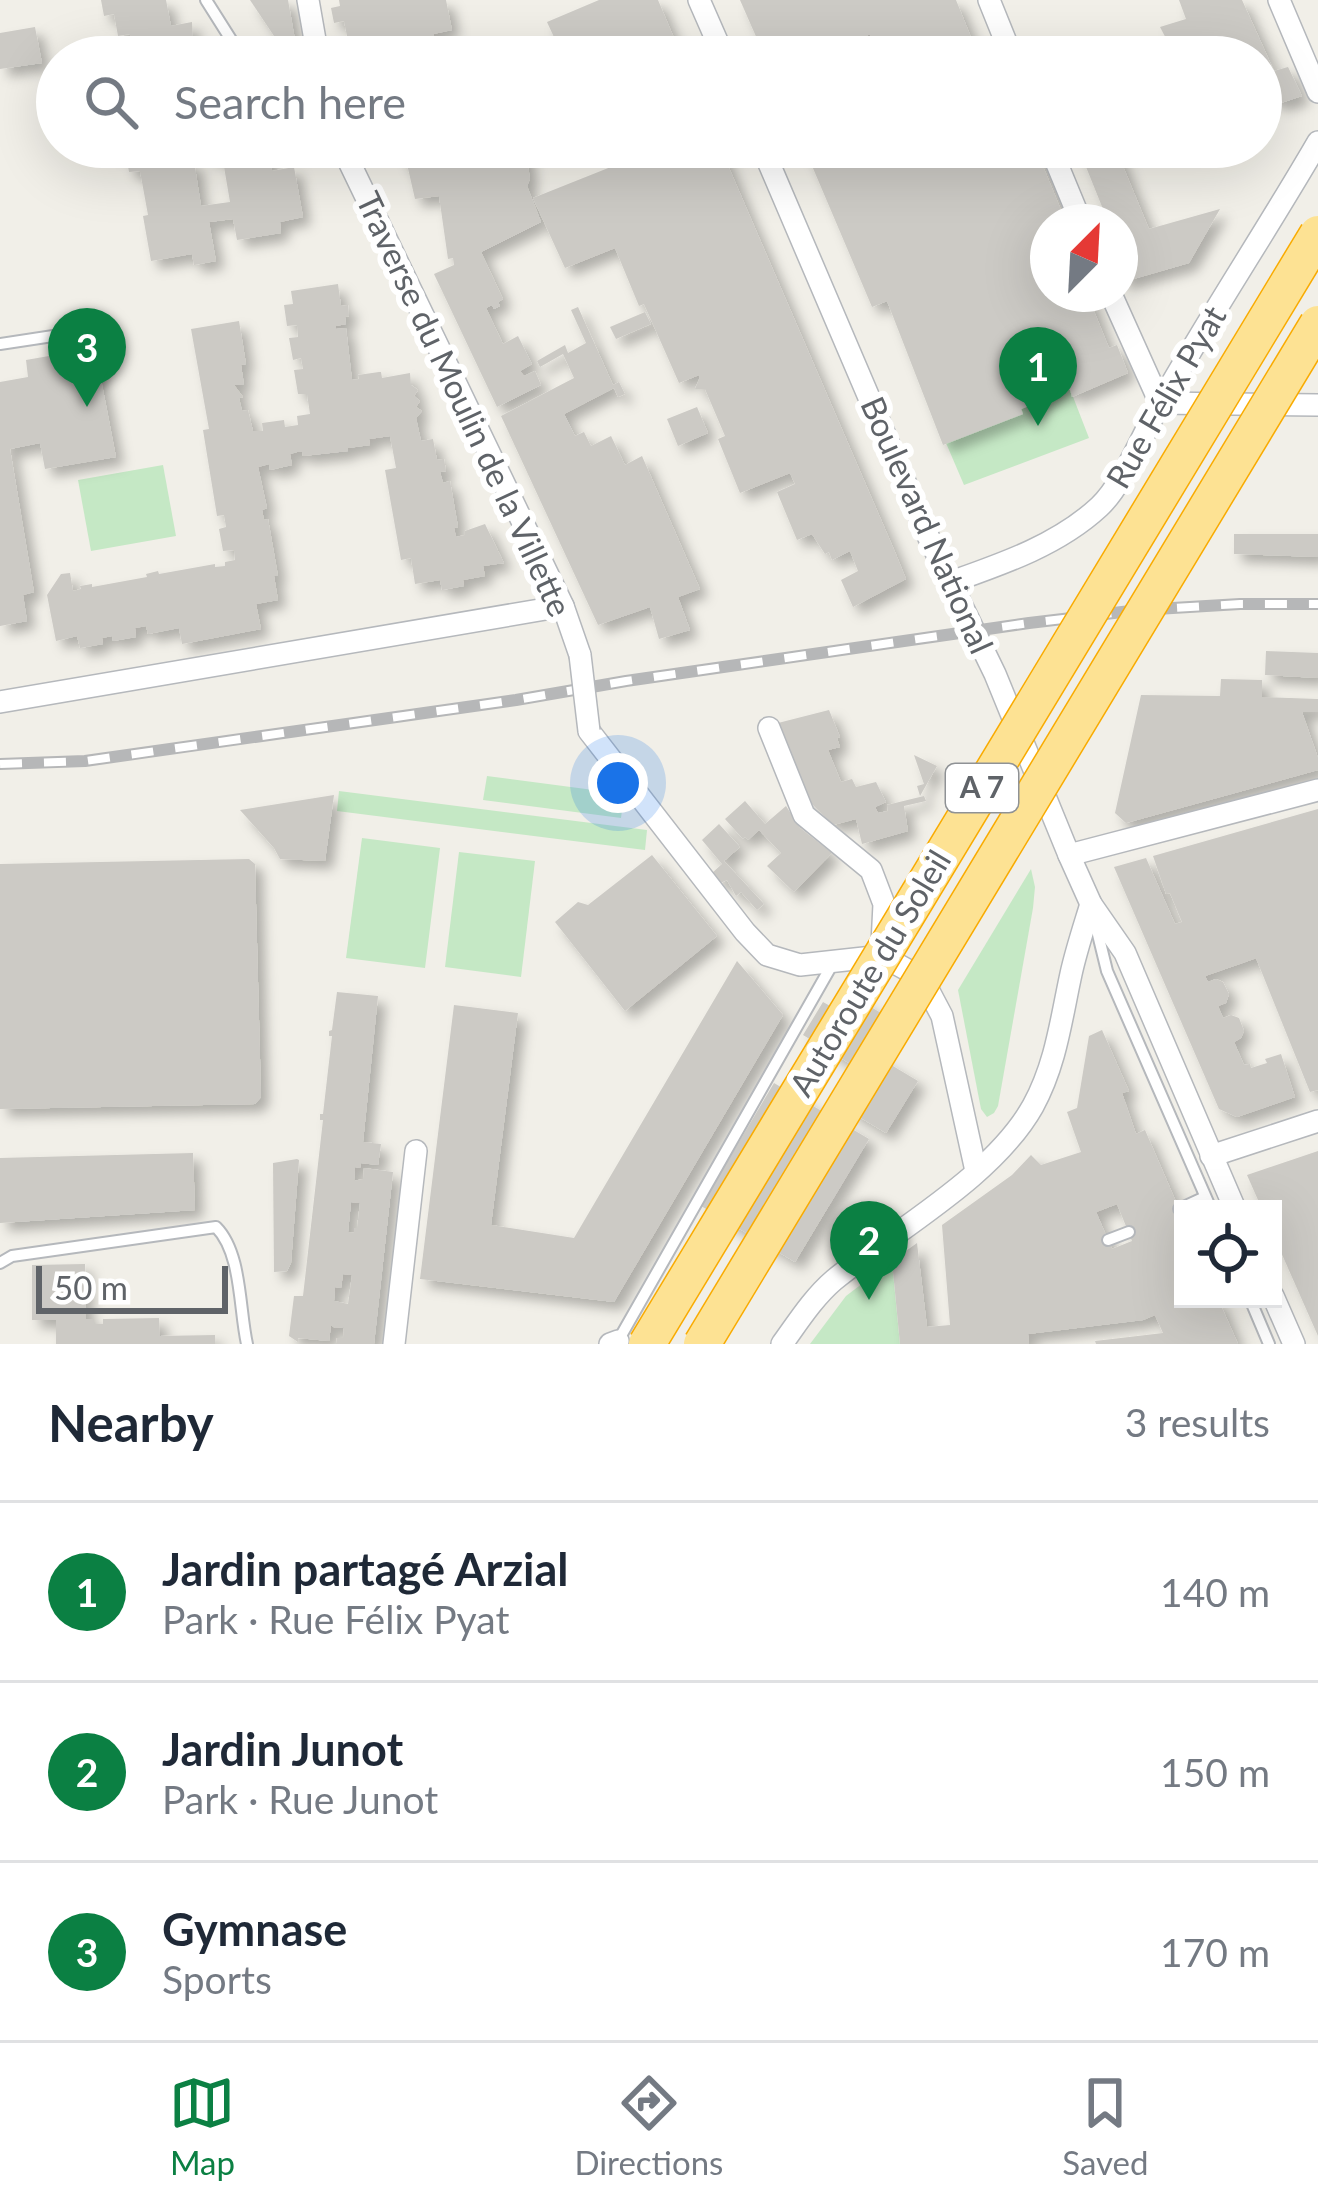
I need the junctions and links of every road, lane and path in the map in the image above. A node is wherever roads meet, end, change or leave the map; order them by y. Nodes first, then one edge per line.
1 (206, 0) edge
2 (308, 0) edge
3 (699, 0) edge
4 (989, 0) edge
5 (1280, 0) edge
6 (229, 36) edge
7 (314, 36) edge
8 (715, 36) edge
9 (1004, 36) edge
10 (1318, 92) edge
11 (1318, 142) edge
12 (352, 168) edge
13 (771, 168) edge
14 (1059, 168) edge
15 (1074, 204) edge
16 (1318, 234) edge
17 (1120, 312) edge
18 (1318, 324) edge
19 (112, 327) dead end
20 (0, 344) edge
21 (1160, 403) junction
22 (1318, 405) edge
23 (951, 582) junction
24 (563, 606) junction
25 (0, 702) edge
26 (769, 728) dead end
27 (1318, 790) edge
28 (1070, 855) junction
29 (1091, 904) junction
30 (882, 956) junction
31 (835, 961) junction
32 (1318, 1121) edge
33 (416, 1150) dead end
34 (1201, 1160) junction
35 (976, 1171) junction
36 (1208, 1200) edge
37 (1228, 1200) edge
38 (1129, 1232) dead end
39 (1108, 1240) dead end
40 (0, 1263) edge
41 (1254, 1308) edge
42 (1278, 1308) edge
43 (625, 1343) edge
44 (247, 1344) edge
45 (394, 1344) edge
46 (703, 1344) edge
47 (782, 1344) edge
48 (1269, 1344) edge
49 (1294, 1344) edge

1 - 6 lane
2 - 7 street
3 - 8 street
4 - 9 street
5 - 10 street
11 - 21 street, Rue Félix Pyat
12 - 24 street, Traverse du Moulin de la Villette
13 - 23 street, Boulevard National
14 - 15 street
16 - 43 highway, Autoroute du Soleil / A 7, bridge
17 - 21 street
18 - 46 highway, Autoroute du Soleil / A 7, bridge
19 - 20 lane
21 - 22 street
21 - 23 street, Rue Félix Pyat
23 - 28 street, Boulevard National
24 - 25 street
24 - 31 street, Traverse du Moulin de la Villette, bridge
26 - 30 street
27 - 28 street
28 - 29 street, Boulevard National
29 - 34 street, Boulevard National
29 - 35 street
30 - 31 street, Traverse du Moulin de la Villette
30 - 35 street
31 - 43 lane
32 - 34 street
33 - 45 street
34 - 36 lane, Boulevard National
34 - 37 street, Boulevard National
35 - 47 street
38 - 39 lane
40 - 44 lane
41 - 48 lane
42 - 49 street

